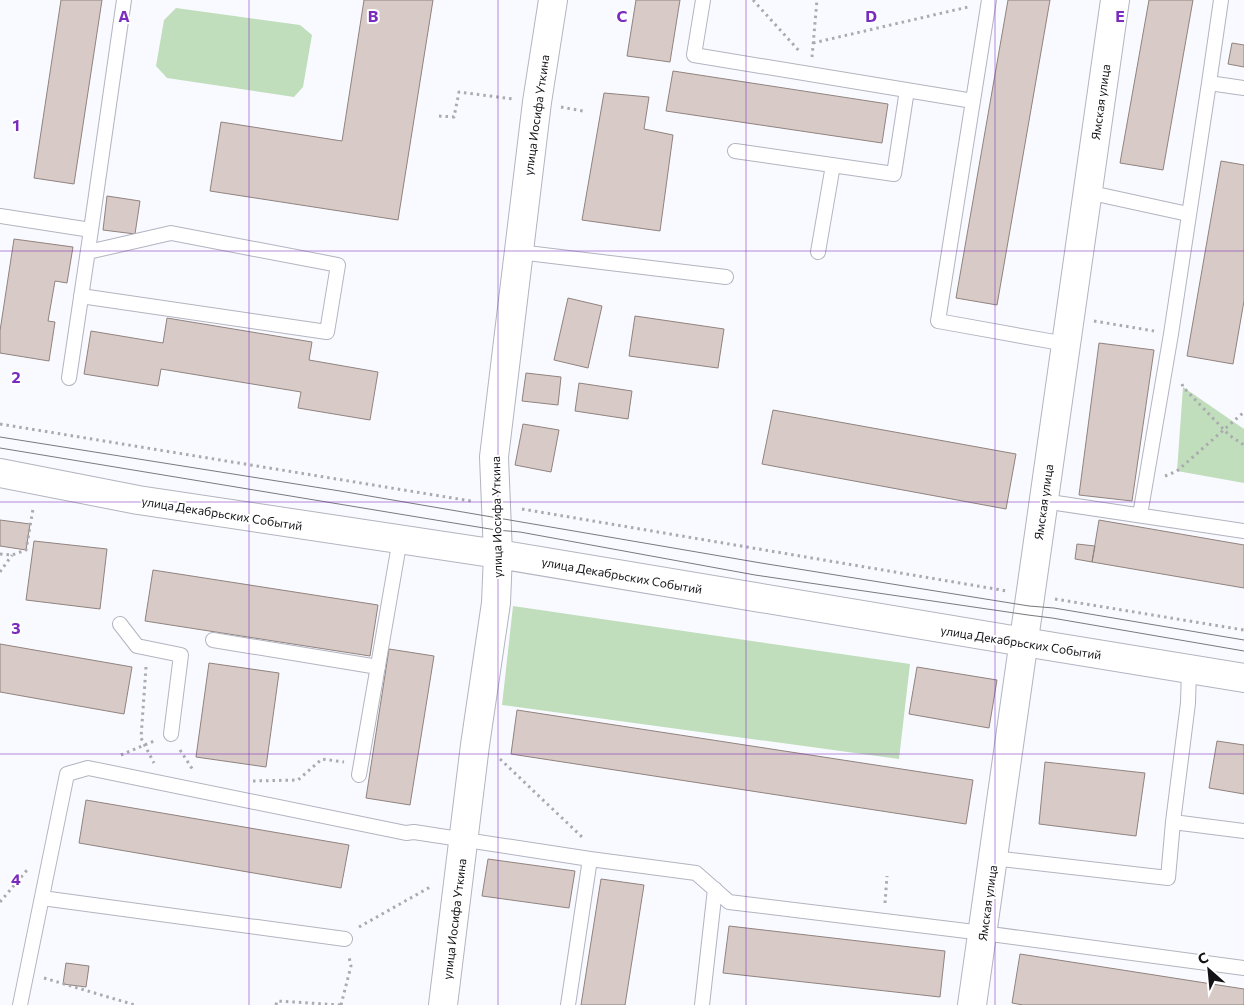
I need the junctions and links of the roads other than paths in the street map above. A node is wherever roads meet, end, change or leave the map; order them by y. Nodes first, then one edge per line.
1 (124, 0) edge
2 (553, 0) edge
3 (703, 0) edge
4 (1115, 0) edge
5 (1221, 0) edge
6 (989, 1) edge
7 (1209, 83) junction
8 (1244, 88) edge
9 (907, 90) junction
10 (973, 101) junction
11 (736, 151) dead end
12 (833, 165) junction
13 (1087, 192) junction
14 (1188, 214) junction
15 (0, 216) edge
16 (91, 230) junction
17 (88, 252) junction
18 (518, 252) junction
19 (818, 252) dead end
20 (726, 277) dead end
21 (82, 296) junction
22 (1066, 344) junction
23 (69, 378) dead end
24 (0, 473) edge
25 (1043, 500) junction
26 (1140, 515) junction
27 (1244, 531) edge
28 (400, 539) junction
29 (498, 554) junction
30 (120, 624) dead end
31 (213, 640) dead end
32 (1024, 642) junction
33 (378, 667) junction
34 (1189, 669) junction
35 (1244, 678) edge
36 (171, 734) road end
37 (360, 770) road end
38 (1173, 822) junction
39 (1244, 831) edge
40 (464, 840) junction
41 (993, 858) junction
42 (590, 860) junction
43 (715, 889) junction
44 (42, 898) junction
45 (983, 933) junction
46 (342, 938) road end
47 (1244, 968) edge
48 (20, 1005) edge
49 (443, 1005) edge
50 (568, 1005) edge
51 (702, 1005) edge
52 (972, 1005) edge

1 - 16 lane
2 - 18 street, улица Иосифа Уткина
3 - 9 lane
4 - 13 street, Ямская улица
5 - 7 lane
6 - 10 lane
7 - 8 lane
7 - 14 lane
9 - 10 lane
9 - 12 lane
10 - 22 lane
11 - 12 lane
12 - 19 lane
13 - 14 lane
13 - 22 street, Ямская улица
14 - 26 lane
15 - 16 lane
16 - 17 lane
17 - 21 lane
17 - 21 lane
18 - 20 lane
18 - 29 street, улица Иосифа Уткина
21 - 23 lane
22 - 25 street, Ямская улица
24 - 28 street, улица Декабрьских Событий
25 - 26 lane
25 - 32 street, Ямская улица
26 - 27 lane
28 - 29 street, улица Декабрьских Событий
28 - 33 lane
29 - 32 street, улица Декабрьских Событий
29 - 40 street, улица Иосифа Уткина
30 - 36 lane
31 - 33 lane
32 - 34 street, улица Декабрьских Событий
32 - 41 street, Ямская улица
33 - 37 lane
34 - 35 street, улица Декабрьских Событий
34 - 38 lane
38 - 39 lane
38 - 41 lane
40 - 42 lane
40 - 44 lane
40 - 49 street, улица Иосифа Уткина
41 - 45 street, Ямская улица
42 - 43 lane
42 - 50 lane
43 - 45 lane
43 - 51 lane
44 - 46 lane
44 - 48 lane
45 - 47 lane
45 - 52 street, Ямская улица

